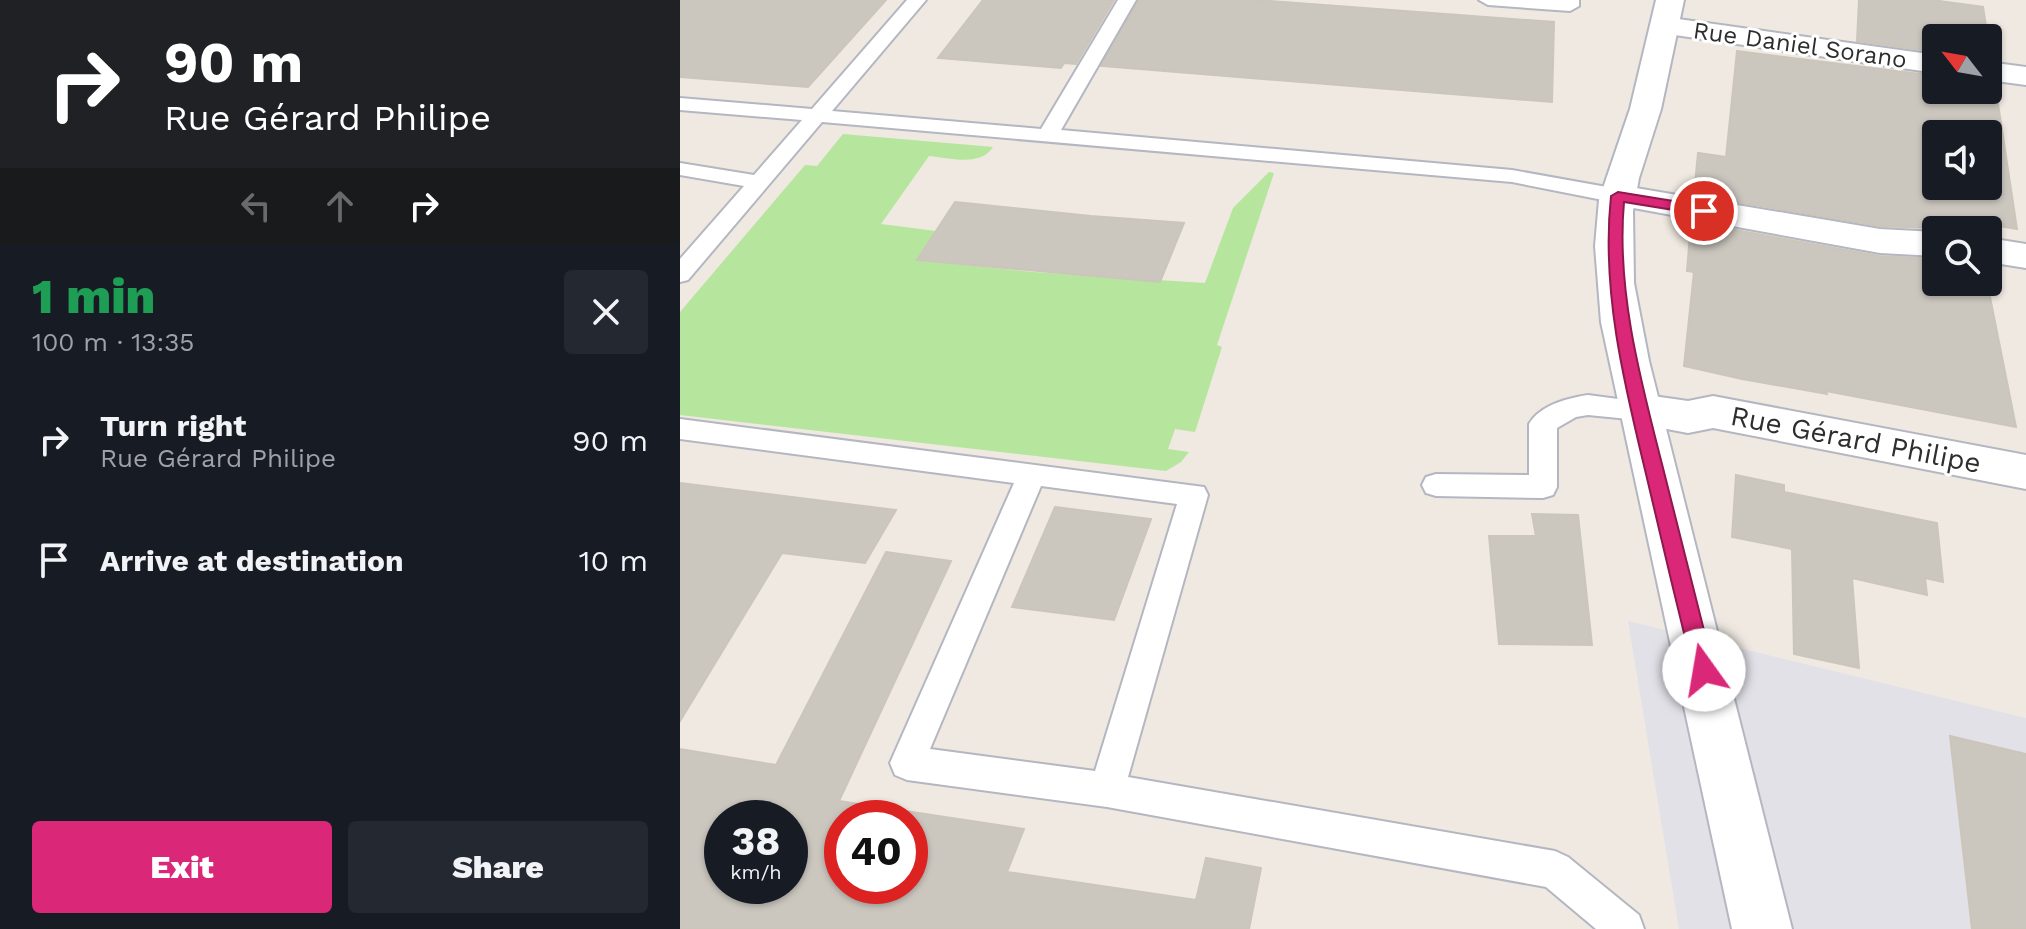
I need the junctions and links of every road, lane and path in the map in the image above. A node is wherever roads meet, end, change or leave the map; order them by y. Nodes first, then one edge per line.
1 (917, 0) edge
2 (1127, 0) edge
3 (1488, 0) edge
4 (1570, 0) edge
5 (1667, 13) edge
6 (1922, 61) edge
7 (2002, 73) edge
8 (2026, 76) edge
9 (680, 104) edge
10 (819, 115) junction
11 (1047, 136) junction
12 (680, 169) edge
13 (759, 182) junction
14 (1618, 196) junction
15 (1922, 243) edge
16 (2002, 252) edge
17 (2026, 256) edge
18 (680, 274) edge
19 (1639, 410) junction
20 (680, 429) edge
21 (2026, 472) edge
22 (1032, 474) junction
23 (1436, 485) dead end
24 (1107, 790) junction
25 (1625, 929) edge
26 (1762, 929) edge

1 - 10 lane
2 - 11 lane
3 - 4 lane
5 - 6 street, Rue Daniel Sorano
5 - 14 street
7 - 8 street
9 - 10 lane
10 - 11 lane
10 - 13 lane
11 - 14 lane
12 - 13 lane
13 - 18 lane
14 - 15 street
14 - 19 street
16 - 17 street
19 - 21 street, Rue Gérard Philipe
19 - 23 lane
19 - 26 street
20 - 22 lane
22 - 24 lane
22 - 24 lane
24 - 25 lane

